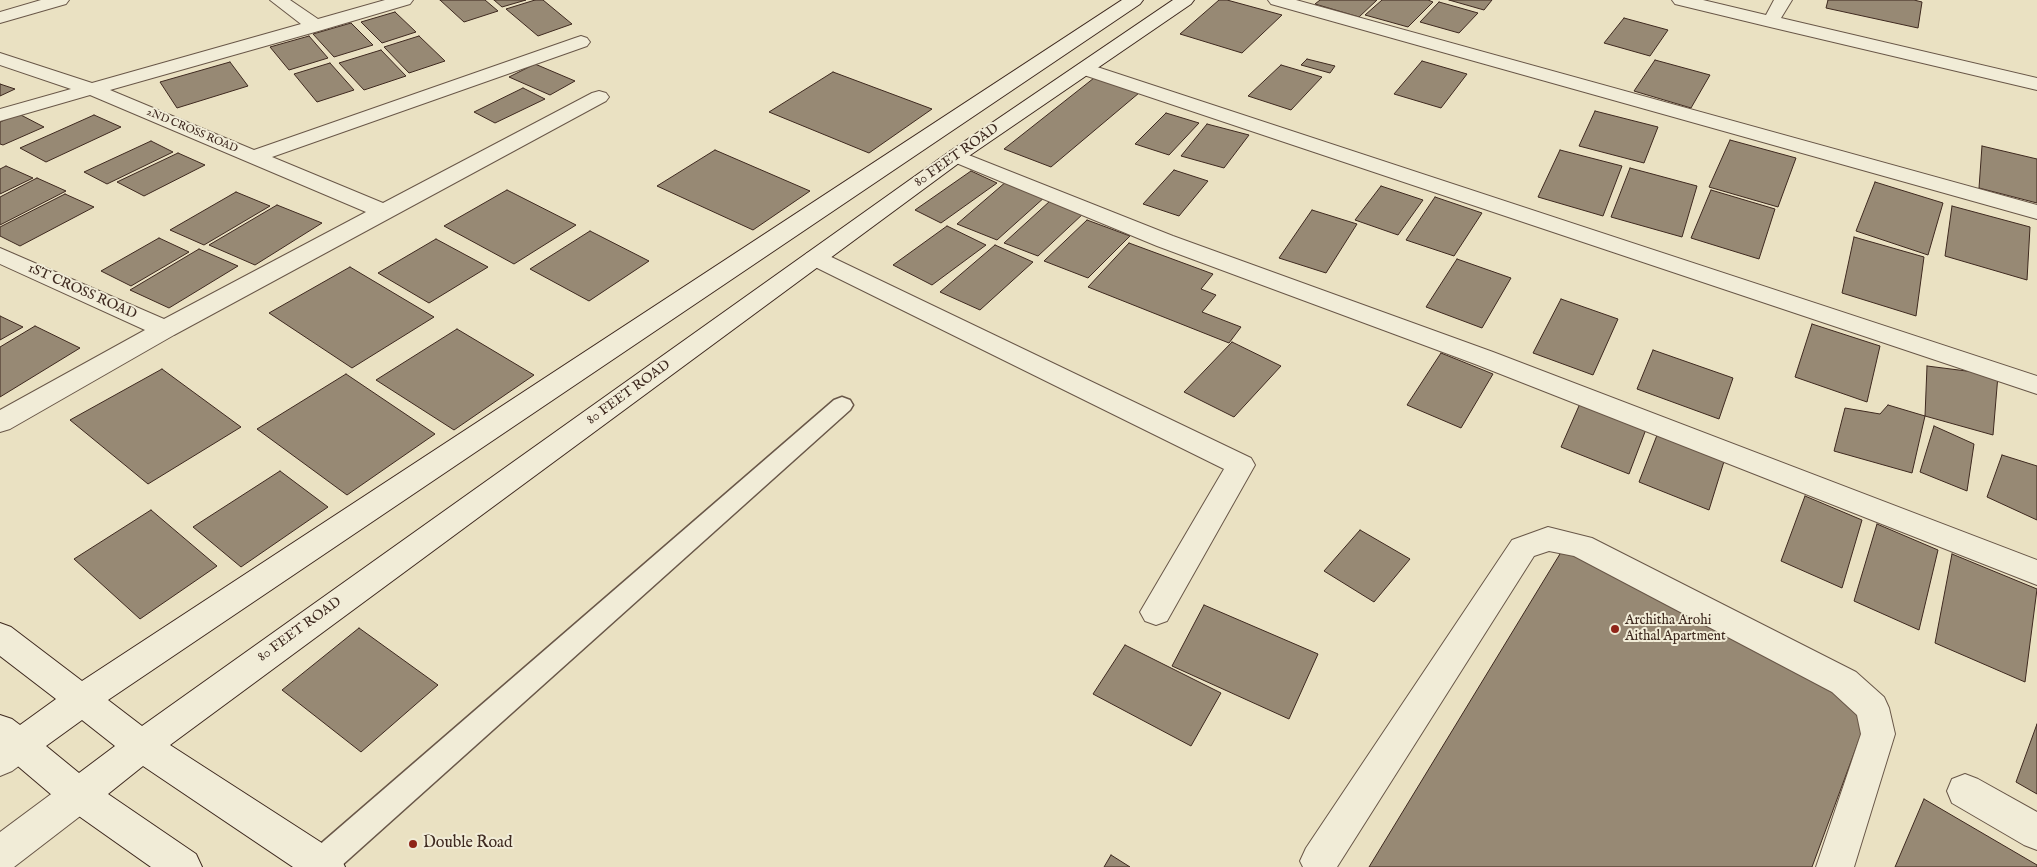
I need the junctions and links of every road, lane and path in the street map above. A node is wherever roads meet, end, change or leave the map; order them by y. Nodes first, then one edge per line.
1 (60, 0) edge
2 (279, 0) edge
3 (404, 0) edge
4 (1134, 0) edge
5 (1185, 0) edge
6 (1277, 0) edge
7 (1681, 0) edge
8 (1783, 0) edge
9 (0, 18) edge
10 (1770, 22) junction
11 (316, 26) junction
12 (581, 42) dead end
13 (0, 58) edge
14 (1085, 69) junction
15 (2037, 84) edge
16 (94, 90) junction
17 (599, 97) dead end
18 (0, 115) edge
19 (956, 156) junction
20 (253, 157) junction
21 (382, 212) junction
22 (2037, 212) edge
23 (0, 254) edge
24 (815, 258) junction
25 (165, 329) junction
26 (2037, 385) edge
27 (842, 405) dead end
28 (0, 422) edge
29 (2037, 573) edge
30 (1156, 612) dead end
31 (0, 637) edge
32 (82, 700) junction
33 (6, 745) edge
34 (142, 746) junction
35 (1965, 791) dead end
36 (80, 795) junction
37 (2037, 832) edge
38 (0, 855) edge
39 (324, 865) edge
40 (1321, 865) edge
41 (183, 867) edge
42 (1835, 867) edge

1 - 9 street
2 - 11 street
3 - 11 street
4 - 32 street
5 - 14 street, 80 FEET ROAD
6 - 22 street
7 - 10 street
8 - 10 street
10 - 15 street
11 - 16 street
12 - 20 street
13 - 16 street, 2ND CROSS ROAD
14 - 19 street, 80 FEET ROAD
14 - 26 street
16 - 18 street
16 - 20 street, 2ND CROSS ROAD
17 - 21 street
19 - 24 street, 80 FEET ROAD
19 - 29 street
20 - 21 street, 2ND CROSS ROAD
21 - 25 street
23 - 25 street, 1ST CROSS ROAD
24 - 30 street
24 - 34 street, 80 FEET ROAD
25 - 28 street
27 - 39 lane
31 - 32 street
32 - 33 street
32 - 34 street
33 - 36 street
34 - 36 street, 80 FEET ROAD
34 - 39 street
35 - 37 street
36 - 38 street, 80 FEET ROAD
36 - 41 street
40 - 42 street

